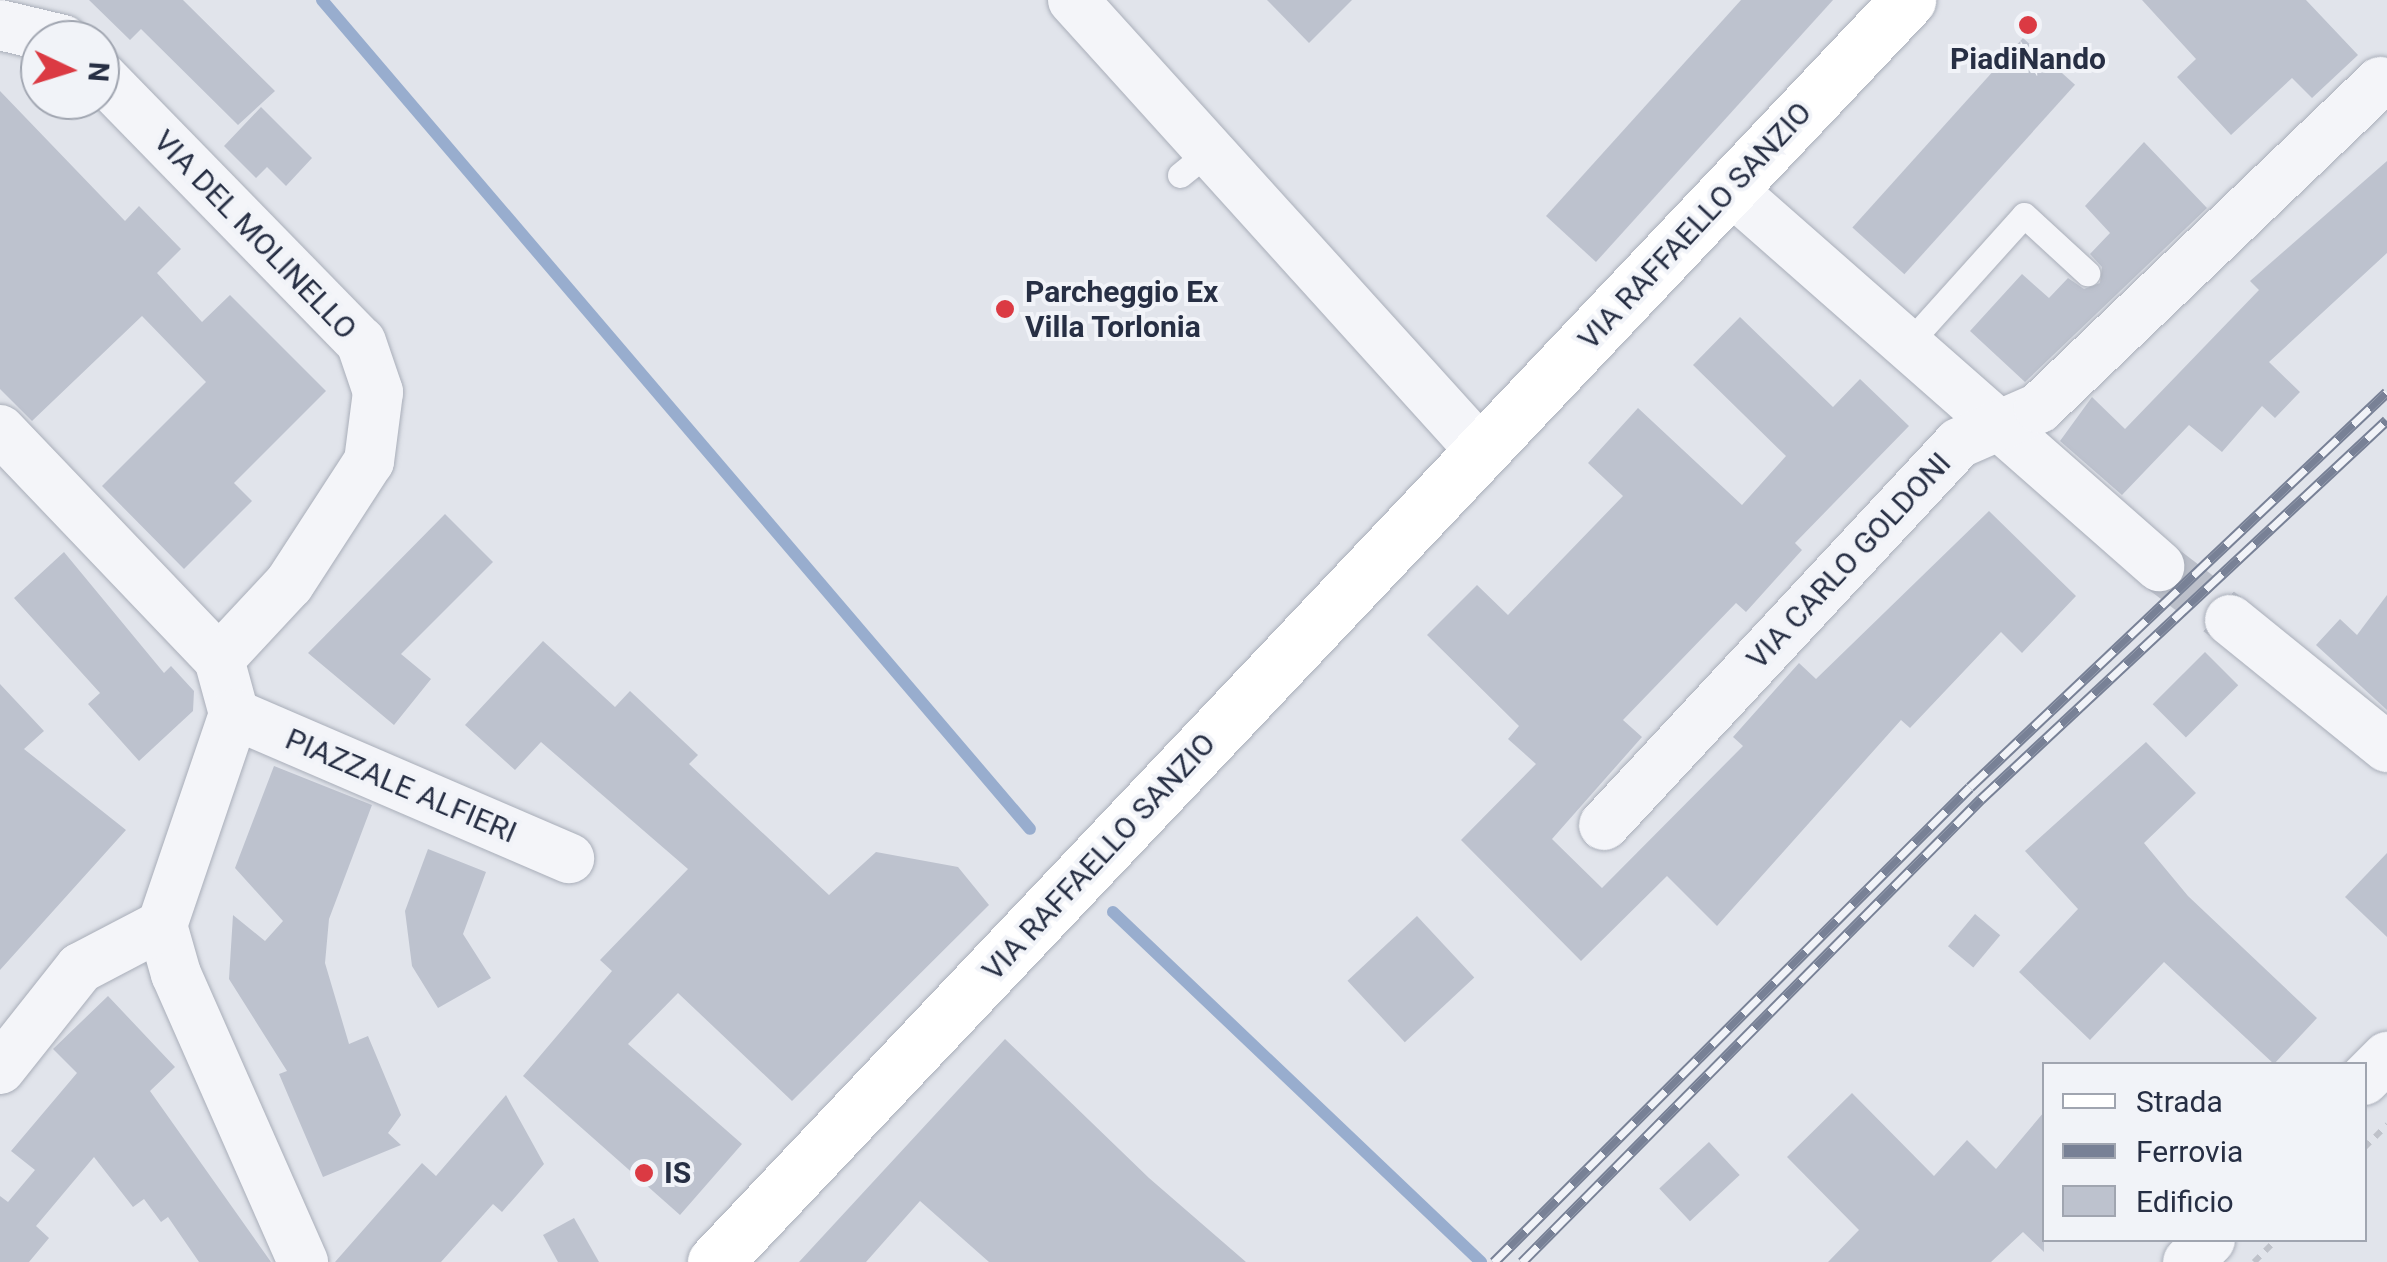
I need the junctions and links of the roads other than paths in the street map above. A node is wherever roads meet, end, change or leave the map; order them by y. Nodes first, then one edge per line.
1 (1073, 0) edge
2 (1908, 0) edge
3 (2380, 82) dead end
4 (120, 95) edge
5 (1729, 188) junction
6 (2087, 274) dead end
7 (1908, 344) junction
8 (1998, 426) junction
9 (0, 430) edge
10 (1482, 452) junction
11 (2159, 566) tunnel mouth
12 (2230, 620) tunnel mouth
13 (218, 658) junction
14 (234, 714) junction
15 (2387, 747) edge
16 (1604, 825) dead end
17 (569, 858) dead end
18 (162, 924) junction
19 (2387, 1057) edge
20 (0, 1068) edge
21 (2367, 1077) edge
22 (2208, 1242) edge
23 (303, 1262) edge
24 (715, 1262) edge
25 (2188, 1262) edge

1 - 10 street
2 - 5 main road, VIA RAFFAELLO SANZIO
3 - 8 street, VIA CARLO GOLDONI
4 - 13 street, VIA DEL MOLINELLO
5 - 7 street
5 - 10 main road, VIA RAFFAELLO SANZIO
6 - 7 lane
7 - 8 street
8 - 11 street
8 - 16 street, VIA CARLO GOLDONI
9 - 13 street
10 - 24 main road, VIA RAFFAELLO SANZIO
12 - 15 street
13 - 14 street
14 - 17 street, PIAZZALE ALFIERI
14 - 18 street
18 - 20 street
18 - 23 street
19 - 21 street
22 - 25 street

